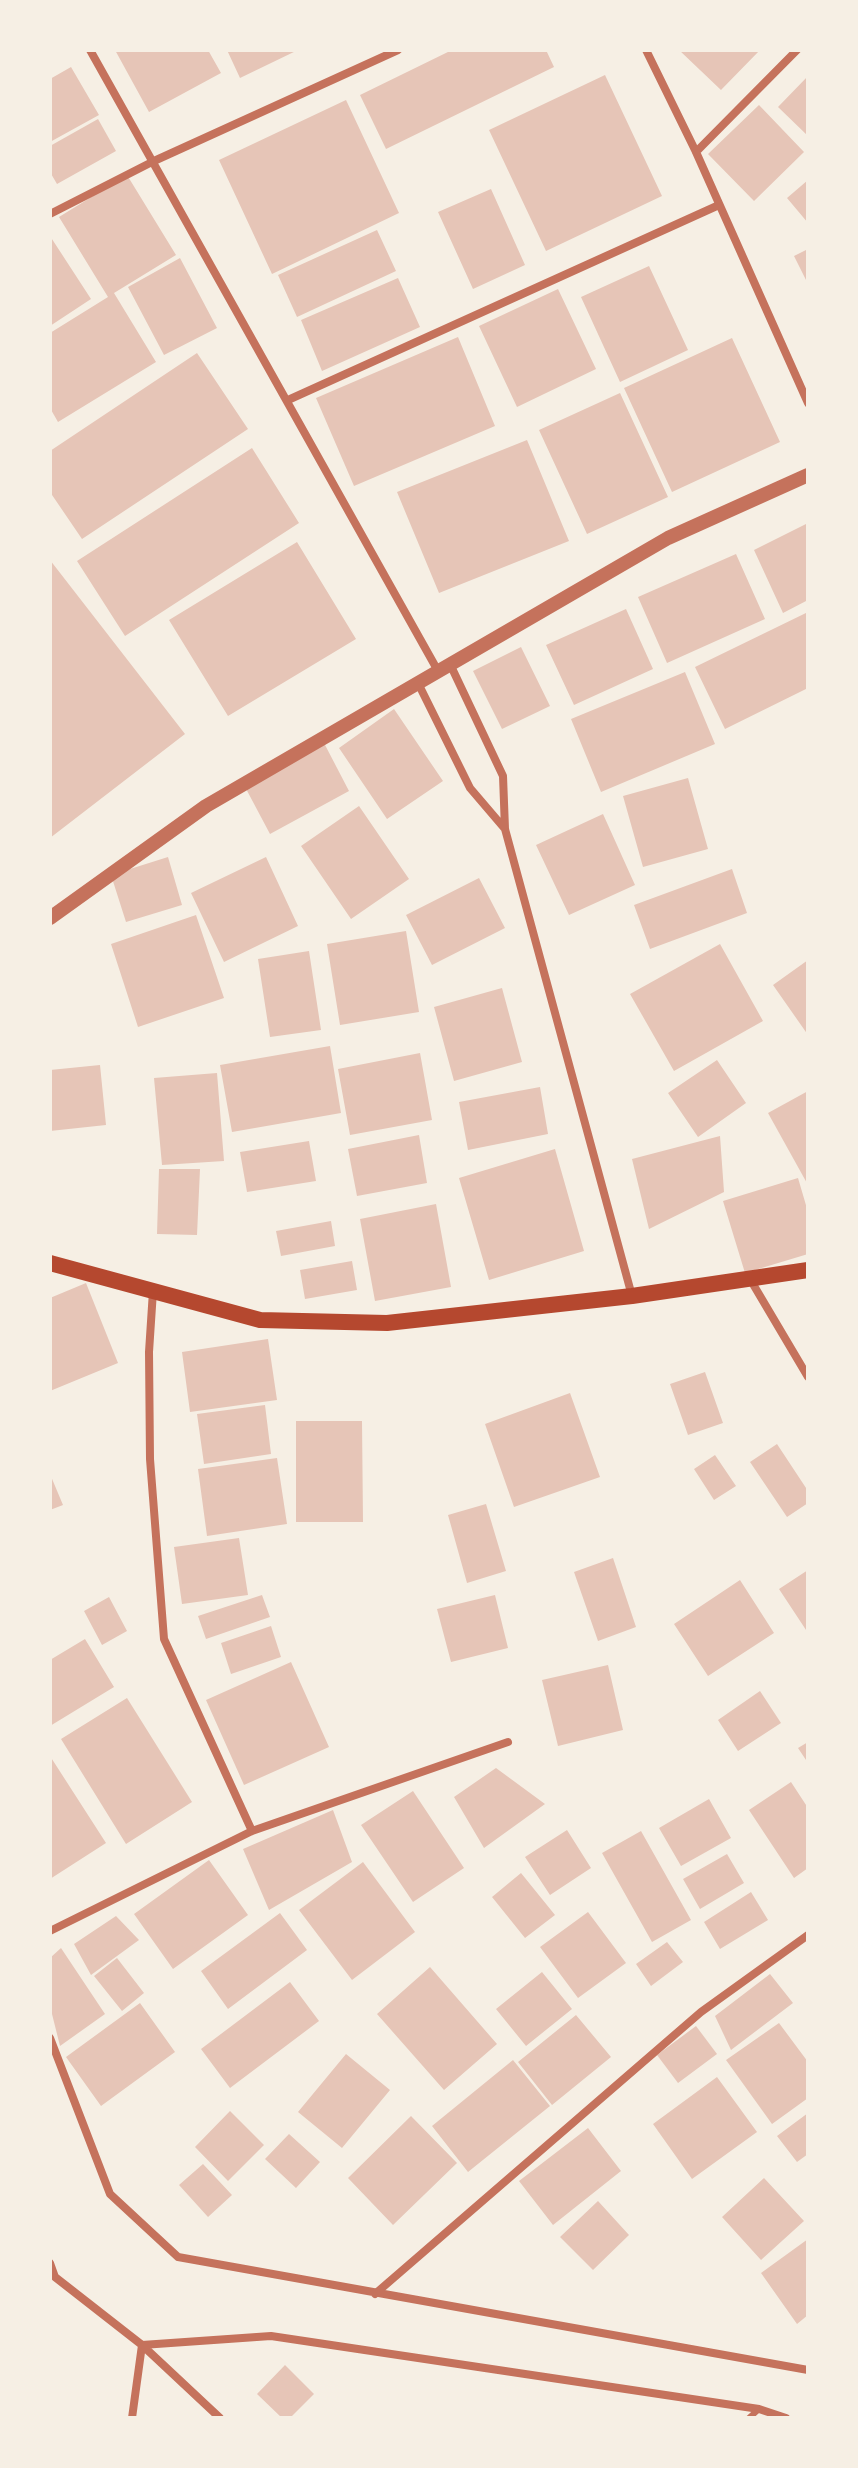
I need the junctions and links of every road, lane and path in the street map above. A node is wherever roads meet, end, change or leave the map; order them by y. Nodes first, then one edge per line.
1 (90, 50) edge
2 (398, 50) edge
3 (646, 50) edge
4 (797, 50) edge
5 (696, 152) junction
6 (154, 161) junction
7 (719, 205) junction
8 (50, 214) edge
9 (288, 400) junction
10 (808, 403) edge
11 (808, 475) edge
12 (444, 668) junction
13 (418, 683) junction
14 (505, 829) junction
15 (50, 918) edge
16 (50, 1263) edge
17 (808, 1270) edge
18 (750, 1278) junction
19 (153, 1291) junction
20 (632, 1296) junction
21 (808, 1377) edge
22 (508, 1742) dead end
23 (252, 1831) junction
24 (50, 1931) edge
25 (808, 1935) edge
26 (50, 2038) edge
27 (50, 2263) edge
28 (375, 2294) junction
29 (142, 2345) junction
30 (808, 2370) edge
31 (759, 2409) junction
32 (132, 2418) edge
33 (220, 2418) edge
34 (749, 2418) edge
35 (786, 2418) edge

1 - 6 street
2 - 6 street
3 - 5 street
4 - 5 street
5 - 7 street
6 - 8 street
6 - 9 street
7 - 9 street
7 - 10 street
9 - 12 street
11 - 12 street
12 - 13 street
12 - 14 street
13 - 14 street
13 - 15 street
14 - 20 street
16 - 19 main road
17 - 18 main road
18 - 20 main road
18 - 21 street
19 - 20 main road
19 - 23 street
22 - 23 street
23 - 24 street
25 - 28 street
26 - 28 street
27 - 29 street
28 - 30 street
29 - 31 street
29 - 32 street
29 - 33 street
31 - 34 lane
31 - 35 street

